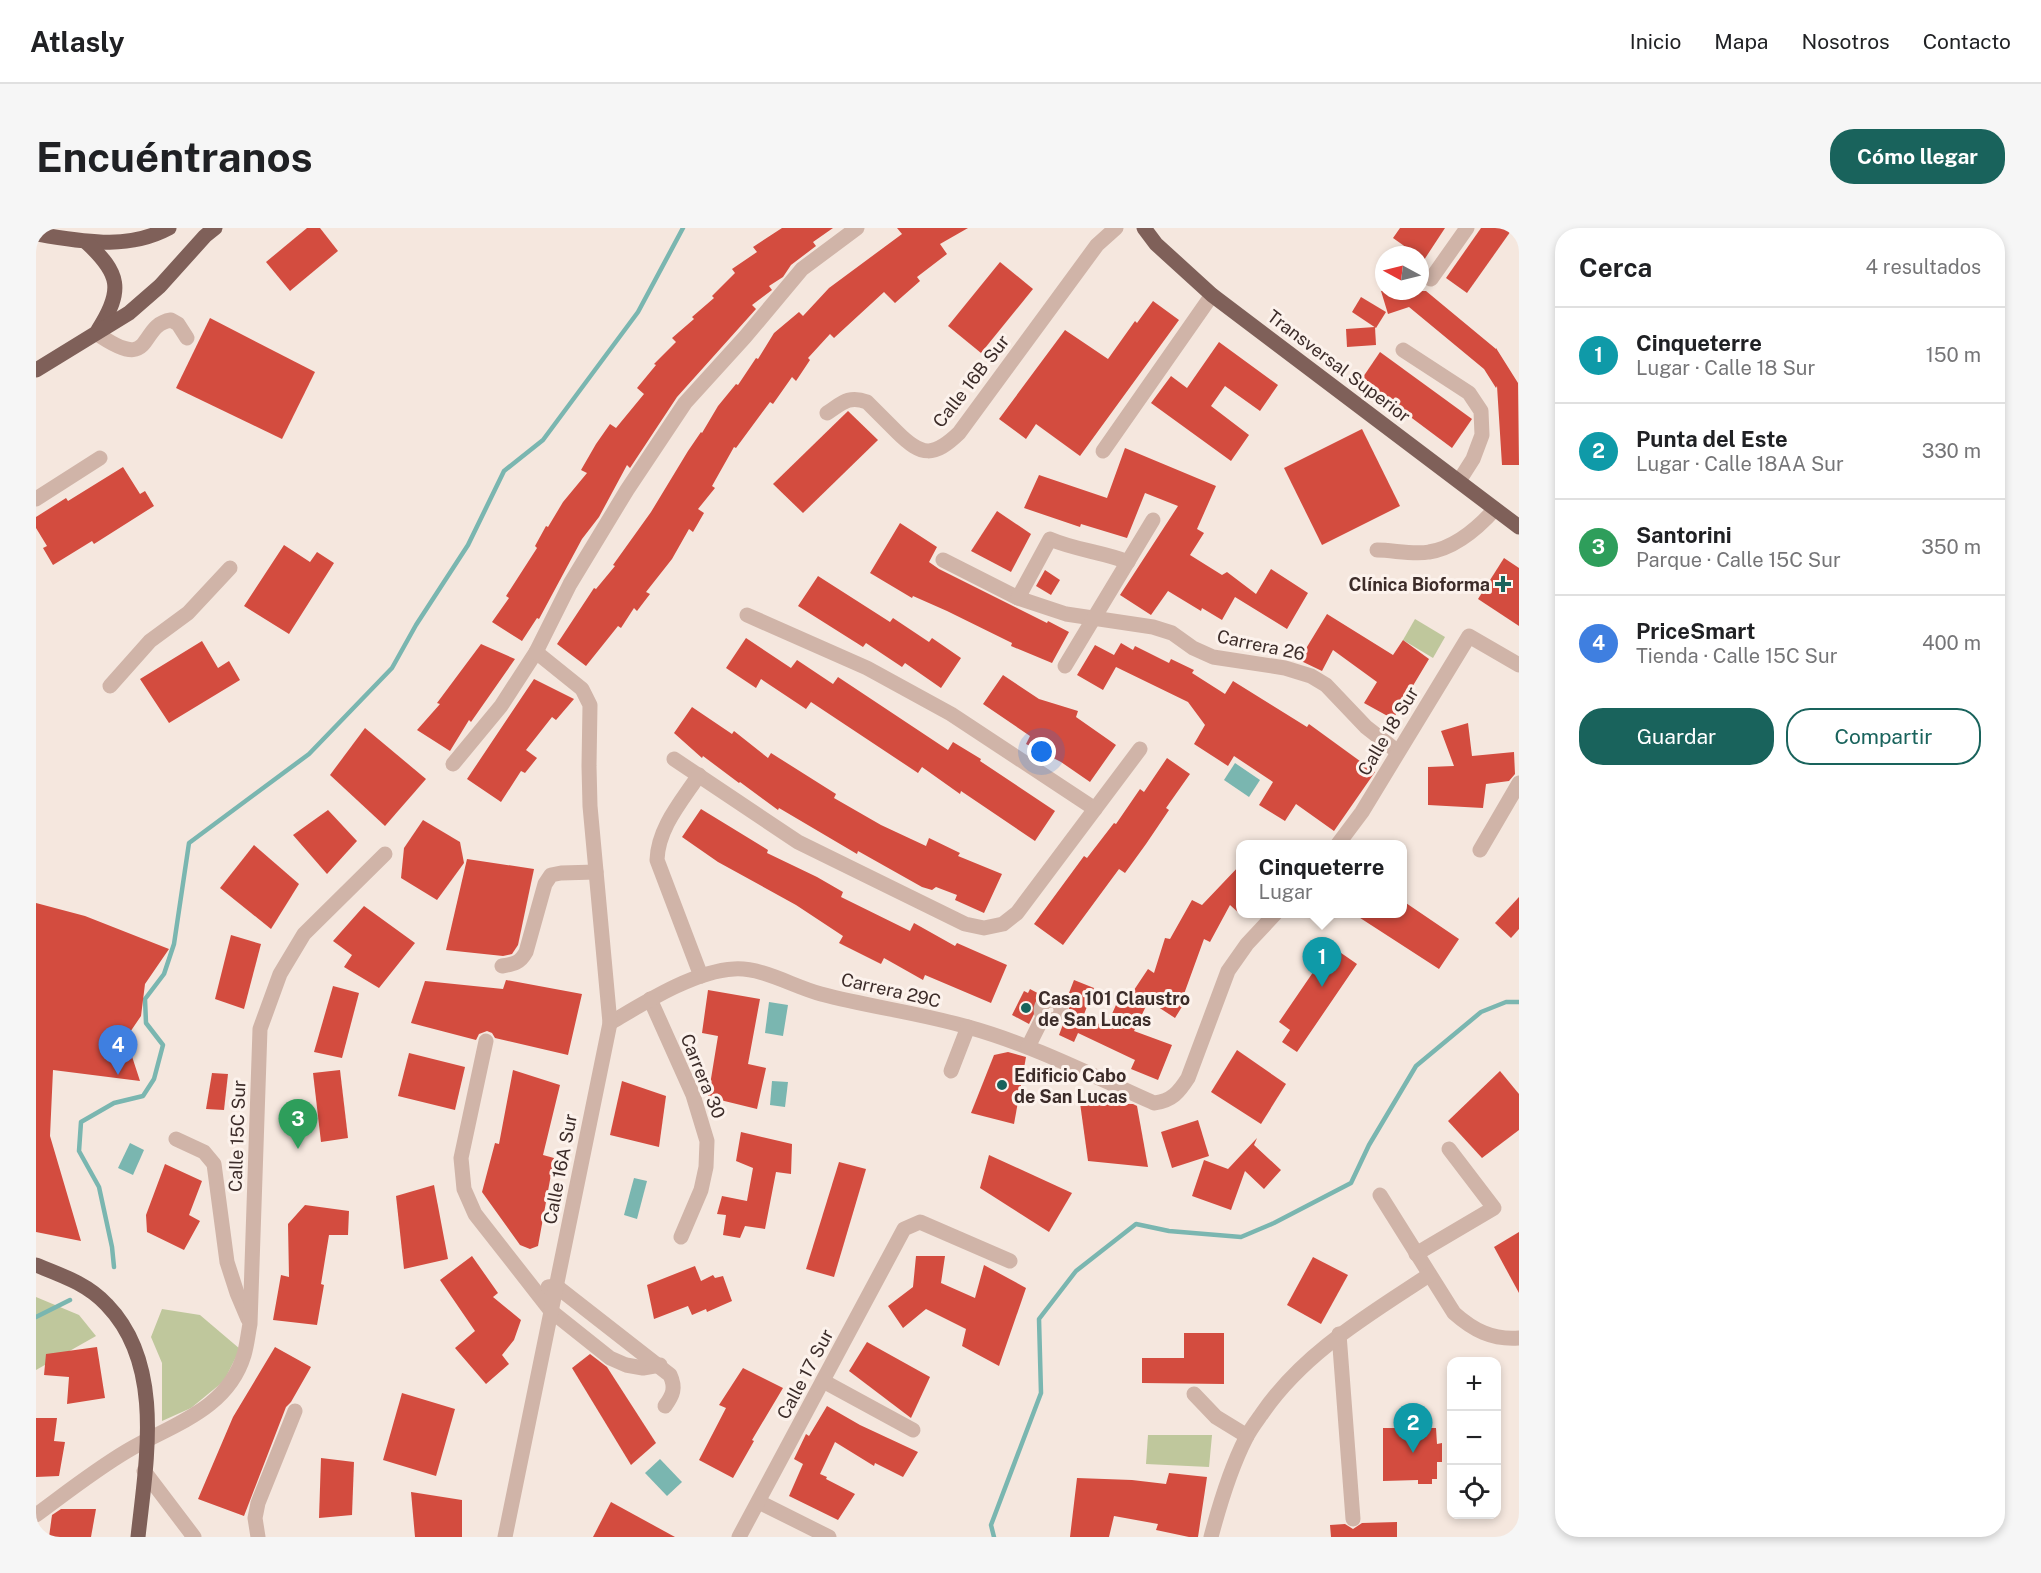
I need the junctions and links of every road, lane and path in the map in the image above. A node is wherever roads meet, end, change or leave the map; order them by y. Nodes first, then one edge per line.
1 (169, 228) edge
2 (215, 228) edge
3 (857, 228) edge
4 (1116, 228) edge
5 (1144, 228) edge
6 (1467, 228) edge
7 (36, 234) edge
8 (86, 242) junction
9 (1431, 279) dead end
10 (1212, 295) junction
11 (96, 333) junction
12 (187, 338) dead end
13 (1403, 350) dead end
14 (36, 369) edge
15 (827, 413) dead end
16 (1103, 451) dead end
17 (100, 458) dead end
18 (1459, 481) junction
19 (36, 499) edge
20 (1495, 509) junction
21 (1153, 520) dead end
22 (1519, 527) edge
23 (1377, 550) dead end
24 (943, 560) dead end
25 (1128, 562) junction
26 (230, 568) dead end
27 (1018, 598) junction
28 (747, 615) dead end
29 (1094, 618) junction
30 (536, 652) junction
31 (1519, 665) edge
32 (1065, 666) dead end
33 (110, 686) dead end
34 (1140, 749) dead end
35 (1398, 753) junction
36 (674, 759) dead end
37 (453, 764) dead end
38 (699, 775) junction
39 (1519, 783) edge
40 (1095, 809) junction
41 (1341, 840) edge
42 (1480, 850) dead end
43 (385, 854) dead end
44 (596, 872) junction
45 (1271, 918) edge
46 (502, 966) dead end
47 (701, 976) junction
48 (650, 999) junction
49 (1043, 1017) dead end
50 (610, 1023) junction
51 (968, 1027) junction
52 (486, 1041) dead end
53 (1028, 1047) junction
54 (951, 1071) dead end
55 (176, 1139) dead end
56 (1449, 1149) dead end
57 (1380, 1195) dead end
58 (681, 1237) dead end
59 (1416, 1254) junction
60 (1010, 1261) dead end
61 (36, 1265) edge
62 (1429, 1275) junction
63 (556, 1286) junction
64 (533, 1288) junction
65 (551, 1311) junction
66 (250, 1324) junction
67 (1339, 1334) junction
68 (1519, 1338) edge
69 (660, 1365) junction
70 (823, 1381) junction
71 (1194, 1394) dead end
72 (665, 1406) dead end
73 (295, 1411) dead end
74 (147, 1415) junction
75 (169, 1427) junction
76 (913, 1430) dead end
77 (1247, 1436) junction
78 (146, 1440) junction
79 (144, 1471) junction
80 (759, 1502) junction
81 (141, 1504) junction
82 (171, 1508) junction
83 (36, 1515) edge
84 (1353, 1519) dead end
85 (138, 1537) edge
86 (194, 1537) edge
87 (258, 1537) edge
88 (505, 1537) edge
89 (739, 1537) edge
90 (829, 1537) edge
91 (1211, 1537) edge

1 - 8 main road
2 - 11 main road
3 - 30 street
4 - 15 street, Calle 16B Sur
5 - 10 main road, Transversal Superior
6 - 9 street
7 - 8 main road
8 - 11 main road
10 - 16 street
10 - 18 main road, Transversal Superior
11 - 12 street
11 - 14 main road
13 - 18 street
17 - 19 street
18 - 20 main road, Transversal Superior
20 - 22 main road, Transversal Superior
20 - 23 street
21 - 25 street
24 - 27 street, Carrera 26
25 - 27 street
25 - 29 street
26 - 33 street
27 - 29 street, Carrera 26
28 - 40 street
29 - 32 street
29 - 35 street, Carrera 26
30 - 37 street
30 - 44 street, Calle 16A Sur
31 - 35 street, Calle 18 Sur
34 - 40 street
35 - 41 street, Calle 18 Sur
36 - 38 street
38 - 40 street
38 - 47 street
39 - 42 street
43 - 66 street, Calle 15C Sur
44 - 46 street
44 - 50 street, Calle 16A Sur
45 - 53 street, Carrera 29C
47 - 48 street, Carrera 29C
47 - 51 street, Carrera 29C
48 - 50 street, Carrera 29C
48 - 58 street, Carrera 30
49 - 53 street
50 - 63 street, Calle 16A Sur
51 - 53 street, Carrera 29C
51 - 54 street
52 - 64 street
55 - 66 street
56 - 59 street
57 - 59 street
59 - 62 street
60 - 70 street, Calle 17 Sur
61 - 74 main road
62 - 67 street
62 - 68 street
63 - 64 street
63 - 65 street, Calle 16A Sur
63 - 69 street
64 - 65 street
65 - 69 street
65 - 88 street, Calle 16A Sur
66 - 75 street, Calle 15C Sur
67 - 77 street
67 - 84 street
69 - 72 street
70 - 76 street
70 - 80 street, Calle 17 Sur
71 - 77 street
73 - 87 street
74 - 75 street
74 - 78 main road
75 - 78 street, Calle 15C Sur
77 - 91 street
78 - 79 main road
78 - 83 street, Calle 15C Sur
79 - 81 main road
79 - 82 street
80 - 89 street, Calle 17 Sur
80 - 90 street
81 - 82 street
81 - 85 main road
82 - 86 street

